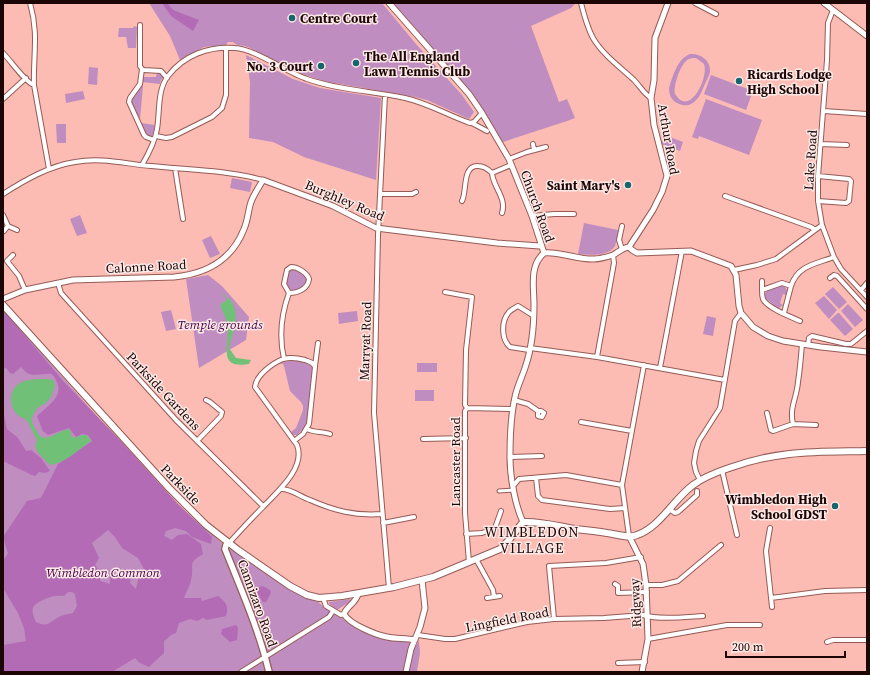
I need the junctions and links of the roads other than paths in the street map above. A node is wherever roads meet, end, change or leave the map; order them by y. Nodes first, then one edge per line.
1 (30, 3) edge
2 (389, 3) edge
3 (581, 3) edge
4 (668, 3) edge
5 (695, 3) edge
6 (824, 3) edge
7 (833, 10) junction
8 (716, 14) dead end
9 (140, 25) dead end
10 (867, 36) edge
11 (226, 48) junction
12 (3, 53) edge
13 (142, 70) junction
14 (26, 78) junction
15 (167, 78) junction
16 (34, 85) junction
17 (385, 95) junction
18 (651, 98) junction
19 (3, 99) edge
20 (824, 111) junction
21 (482, 113) junction
22 (867, 114) edge
23 (472, 123) junction
24 (487, 130) dead end
25 (156, 136) junction
26 (154, 140) junction
27 (534, 144) dead end
28 (821, 144) junction
29 (847, 145) dead end
30 (546, 147) dead end
31 (534, 150) junction
32 (508, 159) junction
33 (142, 165) junction
34 (511, 165) junction
35 (175, 168) junction
36 (48, 170) junction
37 (492, 173) junction
38 (818, 176) junction
39 (263, 180) junction
40 (416, 192) dead end
41 (3, 194) edge
42 (380, 194) junction
43 (725, 196) dead end
44 (470, 199) dead end
45 (818, 201) junction
46 (504, 211) dead end
47 (574, 214) dead end
48 (3, 215) edge
49 (532, 216) junction
50 (183, 219) dead end
51 (822, 224) junction
52 (8, 226) junction
53 (622, 226) dead end
54 (378, 229) junction
55 (814, 229) junction
56 (17, 230) dead end
57 (4, 231) edge
58 (540, 246) junction
59 (629, 247) junction
60 (622, 249) junction
61 (682, 251) junction
62 (544, 253) junction
63 (13, 255) dead end
64 (613, 255) junction
65 (834, 257) junction
66 (734, 270) junction
67 (830, 278) dead end
68 (762, 281) dead end
69 (58, 283) junction
70 (867, 283) edge
71 (791, 286) junction
72 (25, 290) junction
73 (762, 290) junction
74 (861, 290) junction
75 (445, 292) dead end
76 (288, 293) junction
77 (867, 297) edge
78 (3, 299) edge
79 (3, 305) edge
80 (867, 309) edge
81 (741, 313) junction
82 (784, 313) junction
83 (534, 316) junction
84 (800, 321) dead end
85 (867, 331) edge
86 (318, 343) dead end
87 (805, 345) junction
88 (530, 349) junction
89 (867, 352) edge
90 (597, 357) junction
91 (284, 359) junction
92 (644, 365) junction
93 (315, 367) junction
94 (660, 368) junction
95 (725, 380) junction
96 (206, 400) dead end
97 (514, 400) junction
98 (467, 408) junction
99 (513, 409) junction
100 (538, 411) dead end
101 (768, 412) dead end
102 (581, 422) dead end
103 (793, 424) junction
104 (813, 424) dead end
105 (307, 429) junction
106 (632, 431) junction
107 (330, 434) dead end
108 (422, 438) dead end
109 (466, 438) junction
110 (197, 441) junction
111 (294, 441) junction
112 (867, 451) edge
113 (542, 456) dead end
114 (510, 457) junction
115 (722, 470) junction
116 (536, 478) junction
117 (700, 480) junction
118 (622, 485) junction
119 (514, 487) junction
120 (282, 489) junction
121 (499, 491) dead end
122 (697, 491) dead end
123 (263, 506) junction
124 (625, 508) junction
125 (669, 509) junction
126 (501, 511) dead end
127 (382, 514) junction
128 (414, 517) dead end
129 (523, 522) junction
130 (383, 523) junction
131 (770, 528) dead end
132 (466, 534) junction
133 (737, 535) dead end
134 (630, 536) junction
135 (229, 543) junction
136 (720, 545) dead end
137 (641, 557) junction
138 (476, 559) junction
139 (469, 562) junction
140 (422, 580) junction
141 (615, 584) dead end
142 (646, 585) junction
143 (389, 588) junction
144 (867, 590) edge
145 (647, 592) junction
146 (358, 594) junction
147 (500, 596) dead end
148 (494, 597) junction
149 (323, 598) junction
150 (486, 598) dead end
151 (771, 598) junction
152 (772, 607) dead end
153 (333, 610) junction
154 (344, 614) junction
155 (703, 616) dead end
156 (648, 617) junction
157 (554, 619) junction
158 (760, 625) dead end
159 (416, 637) junction
160 (648, 639) junction
161 (867, 640) edge
162 (827, 642) dead end
163 (266, 657) junction
164 (645, 662) junction
165 (618, 663) dead end
166 (241, 672) edge
167 (270, 672) edge
168 (406, 672) edge
169 (642, 672) edge

1 - 16 street
2 - 21 street, Church Road
3 - 18 street
4 - 18 street, Arthur Road
5 - 8 street
6 - 7 street
7 - 10 street
7 - 20 street, Lake Road
9 - 13 street
11 - 15 street
11 - 17 street
11 - 25 street
12 - 14 street
13 - 15 street
13 - 26 street
14 - 16 street
14 - 19 street
15 - 25 street
16 - 36 street
17 - 23 street
17 - 42 street, Marryat Road
18 - 59 street, Arthur Road
20 - 22 street
20 - 28 street, Lake Road
21 - 23 street
21 - 32 street, Church Road
23 - 24 street
25 - 26 street
26 - 33 street
27 - 31 street
28 - 29 street
28 - 38 street, Lake Road
30 - 31 street
31 - 32 street
32 - 34 street, Church Road
33 - 35 street, Burghley Road
33 - 36 street, Burghley Road
34 - 37 street
34 - 49 street, Church Road
35 - 39 street, Burghley Road
35 - 50 street
36 - 41 street, Burghley Road
37 - 44 street
37 - 46 street
38 - 45 street, Lake Road
38 - 45 street
39 - 54 street, Burghley Road
39 - 69 street, Calonne Road
40 - 42 street
42 - 54 street, Marryat Road
43 - 55 street
45 - 51 street, Lake Road
47 - 49 street
48 - 52 street
49 - 58 street, Church Road
51 - 55 street
51 - 65 street, Lake Road
52 - 56 street
52 - 57 street
53 - 60 street
54 - 58 street, Burghley Road
54 - 127 street, Marryat Road
55 - 66 street
58 - 62 street, Church Road
59 - 60 street
59 - 61 street
60 - 64 street
61 - 66 street
61 - 94 street
62 - 64 street
62 - 83 street, Church Road
63 - 72 street
64 - 90 street
65 - 71 street
65 - 74 street, Lake Road
66 - 81 street
67 - 80 street
68 - 73 street
69 - 72 street, Calonne Road
69 - 110 street, Parkside Gardens
70 - 74 street
71 - 73 street
71 - 82 street
72 - 78 street, Calonne Road
73 - 82 street
74 - 77 street, Lake Road
75 - 98 street
76 - 76 street
76 - 91 street
79 - 135 main road, Parkside
81 - 87 street
81 - 95 street
82 - 84 street
83 - 88 street, Church Road
83 - 88 street
85 - 87 street
86 - 93 street
87 - 89 street
87 - 103 street
88 - 90 street
88 - 97 street, Church Road
90 - 92 street
91 - 93 street
91 - 111 street
92 - 94 street
92 - 106 street
93 - 105 street
94 - 95 street
95 - 117 street
96 - 110 street
97 - 99 street, Church Road
97 - 100 street
98 - 99 street, Lancaster Road
98 - 109 street, Lancaster Road
99 - 114 street, Church Road
101 - 103 street
102 - 106 street
103 - 104 street
105 - 107 street
105 - 111 street
106 - 118 street
108 - 109 street
109 - 132 street, Lancaster Road
110 - 123 street, Parkside Gardens
111 - 120 street
112 - 115 main road
113 - 114 street
114 - 119 street, Church Road
115 - 117 main road
115 - 133 street
116 - 118 street
116 - 119 street
116 - 124 street
117 - 125 main road
118 - 124 street
119 - 121 street
119 - 129 street, Church Road
120 - 123 street
120 - 127 street
122 - 125 street
123 - 135 street
124 - 134 street
125 - 134 main road
126 - 132 street
127 - 130 street, Marryat Road
128 - 130 street
129 - 134 main road
129 - 138 main road, Parkside
130 - 143 street, Marryat Road
131 - 151 street
132 - 139 street, Lancaster Road
134 - 137 street, Ridgway
135 - 149 main road, Parkside
135 - 163 main road, Cannizaro Road
136 - 142 street
137 - 142 street, Ridgway
137 - 157 street
138 - 139 main road, Parkside
138 - 148 street
139 - 140 main road, Parkside
140 - 143 main road, Parkside
140 - 159 street
141 - 145 street
142 - 145 street, Ridgway
143 - 146 main road, Parkside
144 - 151 street
145 - 156 street, Ridgway
146 - 149 main road, Parkside
146 - 154 street
147 - 148 street
148 - 150 street
149 - 153 street
151 - 152 street
153 - 154 street
153 - 163 street
154 - 159 street
155 - 156 street, Lingfield Road
156 - 157 street, Lingfield Road
156 - 160 street, Ridgway
157 - 159 street, Lingfield Road
158 - 160 street
159 - 168 street
160 - 164 street, Ridgway
161 - 162 street
163 - 166 street
163 - 167 main road, Cannizaro Road
164 - 165 street
164 - 169 street, Ridgway

